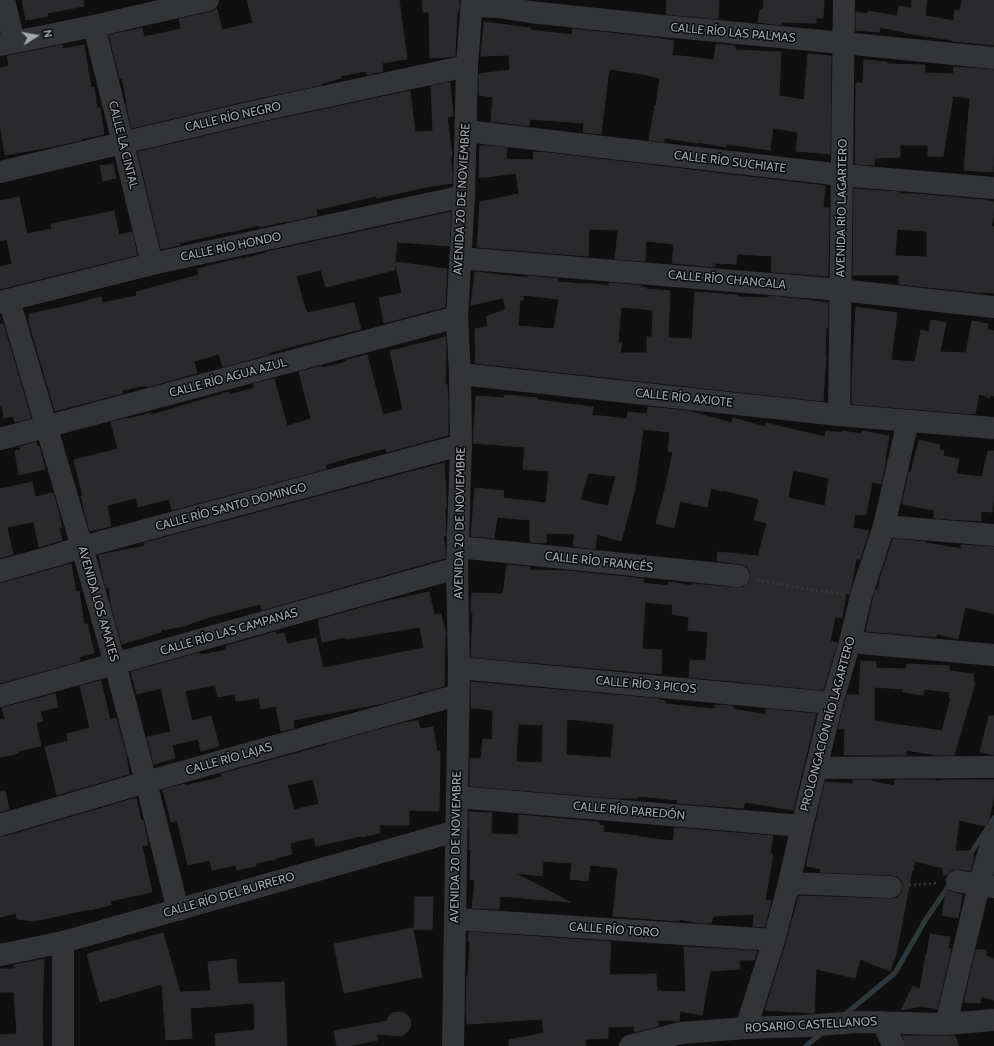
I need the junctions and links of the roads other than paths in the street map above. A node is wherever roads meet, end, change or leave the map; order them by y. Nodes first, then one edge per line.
1 (4, 0) edge
2 (208, 0) edge
3 (844, 0) edge
4 (472, 3) edge
5 (94, 26) junction
6 (7, 43) edge
7 (844, 43) junction
8 (994, 58) edge
9 (467, 66) junction
10 (466, 131) junction
11 (124, 143) junction
12 (0, 172) edge
13 (842, 174) junction
14 (994, 188) edge
15 (464, 196) junction
16 (460, 258) junction
17 (152, 264) junction
18 (841, 290) junction
19 (4, 301) edge
20 (994, 307) edge
21 (457, 317) junction
22 (460, 374) junction
23 (839, 415) junction
24 (908, 420) junction
25 (46, 426) junction
26 (994, 428) edge
27 (0, 439) edge
28 (461, 446) junction
29 (884, 526) junction
30 (994, 535) edge
31 (82, 547) junction
32 (458, 557) junction
33 (0, 570) edge
34 (739, 576) road end
35 (850, 642) junction
36 (994, 655) edge
37 (115, 664) junction
38 (459, 668) junction
39 (458, 695) junction
40 (0, 696) edge
41 (832, 703) junction
42 (994, 767) edge
43 (816, 768) junction
44 (146, 782) junction
45 (457, 797) junction
46 (0, 825) edge
47 (802, 826) junction
48 (456, 831) junction
49 (994, 834) edge
50 (957, 881) road end
51 (789, 883) junction
52 (986, 886) edge
53 (891, 887) road end
54 (178, 910) junction
55 (455, 919) junction
56 (774, 940) junction
57 (62, 942) junction
58 (0, 955) edge
59 (994, 1020) edge
60 (882, 1022) junction
61 (946, 1024) junction
62 (746, 1028) junction
63 (63, 1046) edge
64 (453, 1046) edge
65 (630, 1046) edge
66 (894, 1046) edge

1 - 6 street
2 - 5 street
3 - 7 street, AVENIDA RÍO LAGARTERO
4 - 7 street, CALLE RÍO LAS PALMAS
4 - 9 street, AVENIDA 20 DE NOVIEMBRE
5 - 6 street
5 - 11 street, CALLE LA CINTAL
7 - 8 street, CALLE RÍO LAS PALMAS
7 - 13 street, AVENIDA RÍO LAGARTERO
9 - 10 street, AVENIDA 20 DE NOVIEMBRE
9 - 11 street, CALLE RÍO NEGRO
10 - 13 street, CALLE RÍO SUCHIATE
10 - 15 street, AVENIDA 20 DE NOVIEMBRE
11 - 12 street, CALLE RÍO NEGRO
11 - 17 street, CALLE LA CINTAL
13 - 14 street, CALLE RÍO SUCHIATE
13 - 18 street, AVENIDA RÍO LAGARTERO
15 - 16 street, AVENIDA 20 DE NOVIEMBRE
15 - 17 street, CALLE RÍO HONDO
16 - 18 street, CALLE RÍO CHANCALA
16 - 21 street, AVENIDA 20 DE NOVIEMBRE
17 - 19 street, CALLE RÍO HONDO
18 - 20 street, CALLE RÍO CHANCALA
18 - 23 street, AVENIDA RÍO LAGARTERO
19 - 25 street, AVENIDA LOS AMATES
21 - 22 street, AVENIDA 20 DE NOVIEMBRE
21 - 25 street, CALLE RÍO AGUA AZUL
22 - 23 street, CALLE RÍO AXIOTE
22 - 28 street, AVENIDA 20 DE NOVIEMBRE
23 - 24 street, CALLE RÍO AXIOTE
24 - 26 street, CALLE RÍO AXIOTE
24 - 29 street, PROLONGACIÓN RÍO LAGARTERO
25 - 27 street, CALLE RÍO AGUA AZUL
25 - 31 street, AVENIDA LOS AMATES
28 - 31 street, CALLE RÍO SANTO DOMINGO
28 - 32 street, AVENIDA 20 DE NOVIEMBRE
29 - 30 street
29 - 35 street, PROLONGACIÓN RÍO LAGARTERO
31 - 33 street, CALLE RÍO SANTO DOMINGO
31 - 37 street, AVENIDA LOS AMATES
32 - 34 street, CALLE RÍO FRANCÉS
32 - 37 street, CALLE RÍO LAS CAMPANAS
32 - 38 street, AVENIDA 20 DE NOVIEMBRE
35 - 36 street
35 - 41 street, PROLONGACIÓN RÍO LAGARTERO
37 - 40 street, CALLE RÍO LAS CAMPANAS
37 - 44 street, AVENIDA LOS AMATES
38 - 39 street, AVENIDA 20 DE NOVIEMBRE
38 - 41 street, CALLE RÍO 3 PICOS
39 - 44 street, CALLE RÍO LAJAS
39 - 45 street, AVENIDA 20 DE NOVIEMBRE
41 - 43 street, PROLONGACIÓN RÍO LAGARTERO
42 - 43 street
43 - 47 street, PROLONGACIÓN RÍO LAGARTERO
44 - 46 street, CALLE RÍO LAJAS
44 - 54 street, AVENIDA LOS AMATES
45 - 47 street, CALLE RÍO PAREDÓN
45 - 48 street, AVENIDA 20 DE NOVIEMBRE
47 - 51 street, PROLONGACIÓN RÍO LAGARTERO
48 - 54 street, CALLE RÍO DEL BURRERO
48 - 55 street, AVENIDA 20 DE NOVIEMBRE
49 - 52 street
50 - 52 street
51 - 53 street
51 - 56 street, PROLONGACIÓN RÍO LAGARTERO
52 - 61 street
54 - 57 street, CALLE RÍO DEL BURRERO
55 - 56 street, CALLE RÍO TORO
55 - 64 street, AVENIDA 20 DE NOVIEMBRE
56 - 62 street, PROLONGACIÓN RÍO LAGARTERO
57 - 58 street, CALLE RÍO DEL BURRERO
57 - 63 street
59 - 61 street, ROSARIO CASTELLANOS
60 - 61 street, ROSARIO CASTELLANOS
60 - 62 street, ROSARIO CASTELLANOS
60 - 66 street
62 - 65 street, ROSARIO CASTELLANOS

